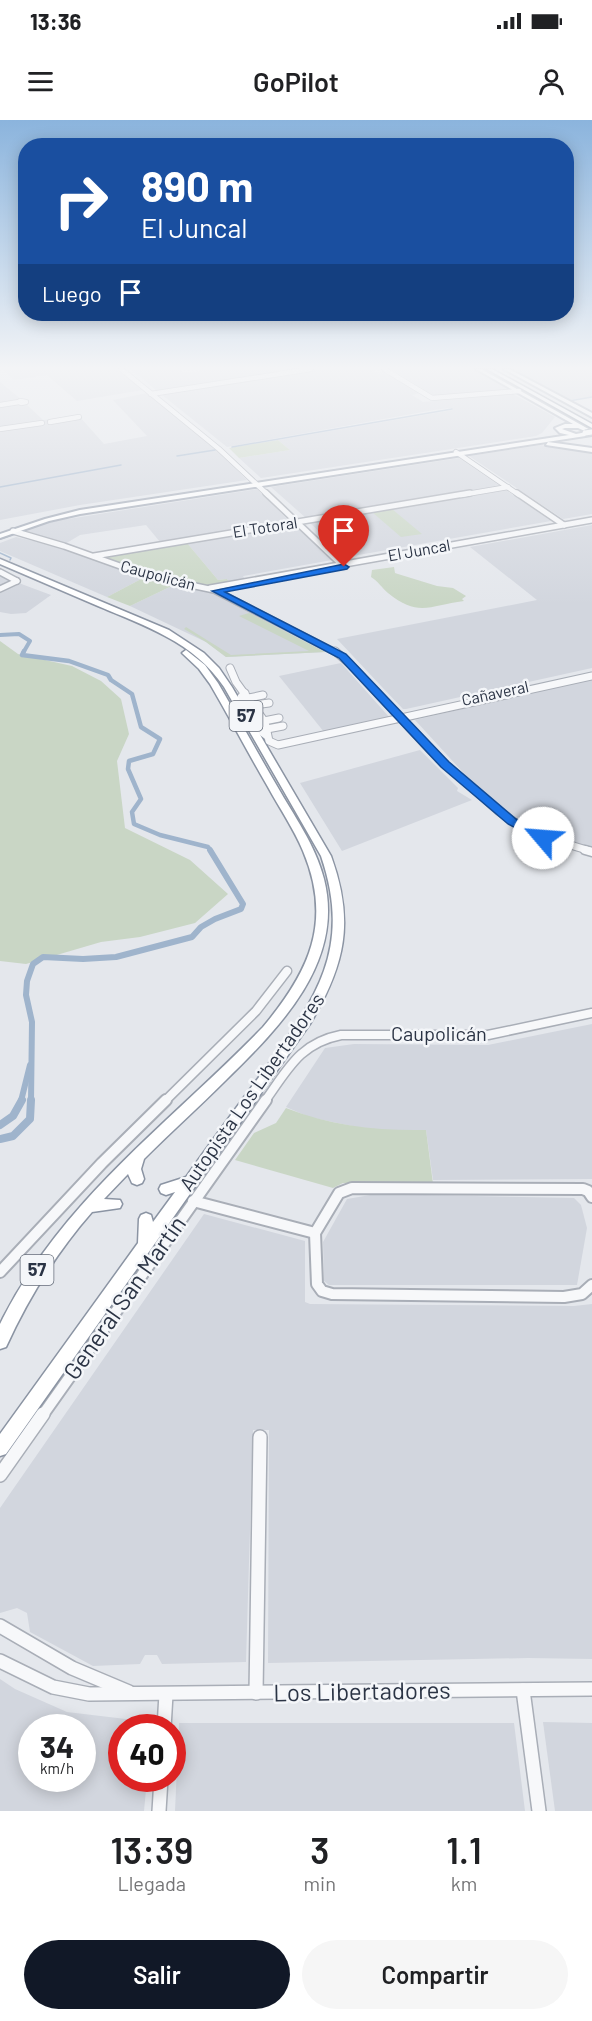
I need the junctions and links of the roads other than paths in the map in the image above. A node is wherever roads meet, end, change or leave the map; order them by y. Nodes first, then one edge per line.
1 (221, 448) edge
2 (490, 448) edge
3 (458, 453) junction
4 (259, 483) junction
5 (508, 487) junction
6 (300, 521) junction
7 (592, 521) edge
8 (565, 526) junction
9 (0, 528) edge
10 (11, 531) junction
11 (0, 535) edge
12 (92, 556) junction
13 (0, 561) edge
14 (346, 565) junction
15 (0, 568) edge
16 (0, 573) edge
17 (210, 588) junction
18 (0, 589) edge
19 (216, 591) junction
20 (230, 668) dead end
21 (592, 671) edge
22 (592, 676) edge
23 (247, 695) junction
24 (263, 695) dead end
25 (269, 703) dead end
26 (254, 705) junction
27 (400, 716) junction
28 (279, 718) dead end
29 (264, 721) junction
30 (283, 726) dead end
31 (267, 732) junction
32 (592, 852) edge
33 (287, 971) dead end
34 (592, 1013) edge
35 (292, 1062) joint
36 (137, 1157) junction
37 (137, 1179) dead end
38 (191, 1181) junction
39 (166, 1189) dead end
40 (592, 1197) edge
41 (193, 1201) junction
42 (116, 1204) dead end
43 (88, 1206) junction
44 (146, 1219) dead end
45 (315, 1233) junction
46 (146, 1245) junction
47 (0, 1272) edge
48 (592, 1284) edge
49 (0, 1342) edge
50 (260, 1437) dead end
51 (0, 1448) edge
52 (0, 1475) edge
53 (0, 1626) edge
54 (0, 1661) edge
55 (523, 1689) junction
56 (592, 1689) edge
57 (132, 1693) junction
58 (256, 1693) junction
59 (166, 1694) junction
60 (165, 1714) edge
61 (160, 1792) edge
62 (159, 1811) edge
63 (539, 1811) edge

1 - 4 street
2 - 3 main road
3 - 4 main road
3 - 5 street
4 - 6 street
4 - 10 main road
5 - 6 street, El Totoral
5 - 8 street
6 - 12 street, El Totoral
6 - 14 street
7 - 8 street, El Juncal
8 - 14 street, El Juncal
9 - 10 main road, Caupolicán
10 - 11 main road
10 - 12 street, Caupolicán
12 - 17 street, Caupolicán
13 - 38 highway, Autopista Los Libertadores / 57
14 - 17 street, El Juncal
14 - 19 street, El Juncal
15 - 36 highway, Autopista Los Libertadores / 57
16 - 18 street
17 - 19 street, Caupolicán
19 - 27 street, Caupolicán
20 - 23 street
21 - 27 street, Cañaveral
22 - 27 street, Cañaveral
23 - 24 street
23 - 26 street
23 - 31 street
25 - 26 street
26 - 29 street
27 - 31 street
27 - 32 street, Caupolicán
28 - 29 street
29 - 31 street
30 - 31 street
33 - 47 street
34 - 35 street, Caupolicán
35 - 41 street, General San Martín
36 - 37 highway
36 - 43 highway, Autopista Los Libertadores / 57
38 - 39 highway
38 - 46 highway, Autopista Los Libertadores / 57
40 - 45 street
41 - 45 street
41 - 52 street, General San Martín
42 - 43 highway
43 - 49 highway, Autopista Los Libertadores / 57
44 - 46 highway
45 - 48 street
46 - 51 highway, Autopista Los Libertadores / 57
50 - 58 street
53 - 57 street, Los Libertadores
54 - 57 street, Los Libertadores
55 - 56 street, Los Libertadores
55 - 58 street, Los Libertadores
55 - 63 street
57 - 59 street, Los Libertadores
58 - 59 street, Los Libertadores
59 - 60 street
61 - 62 street

